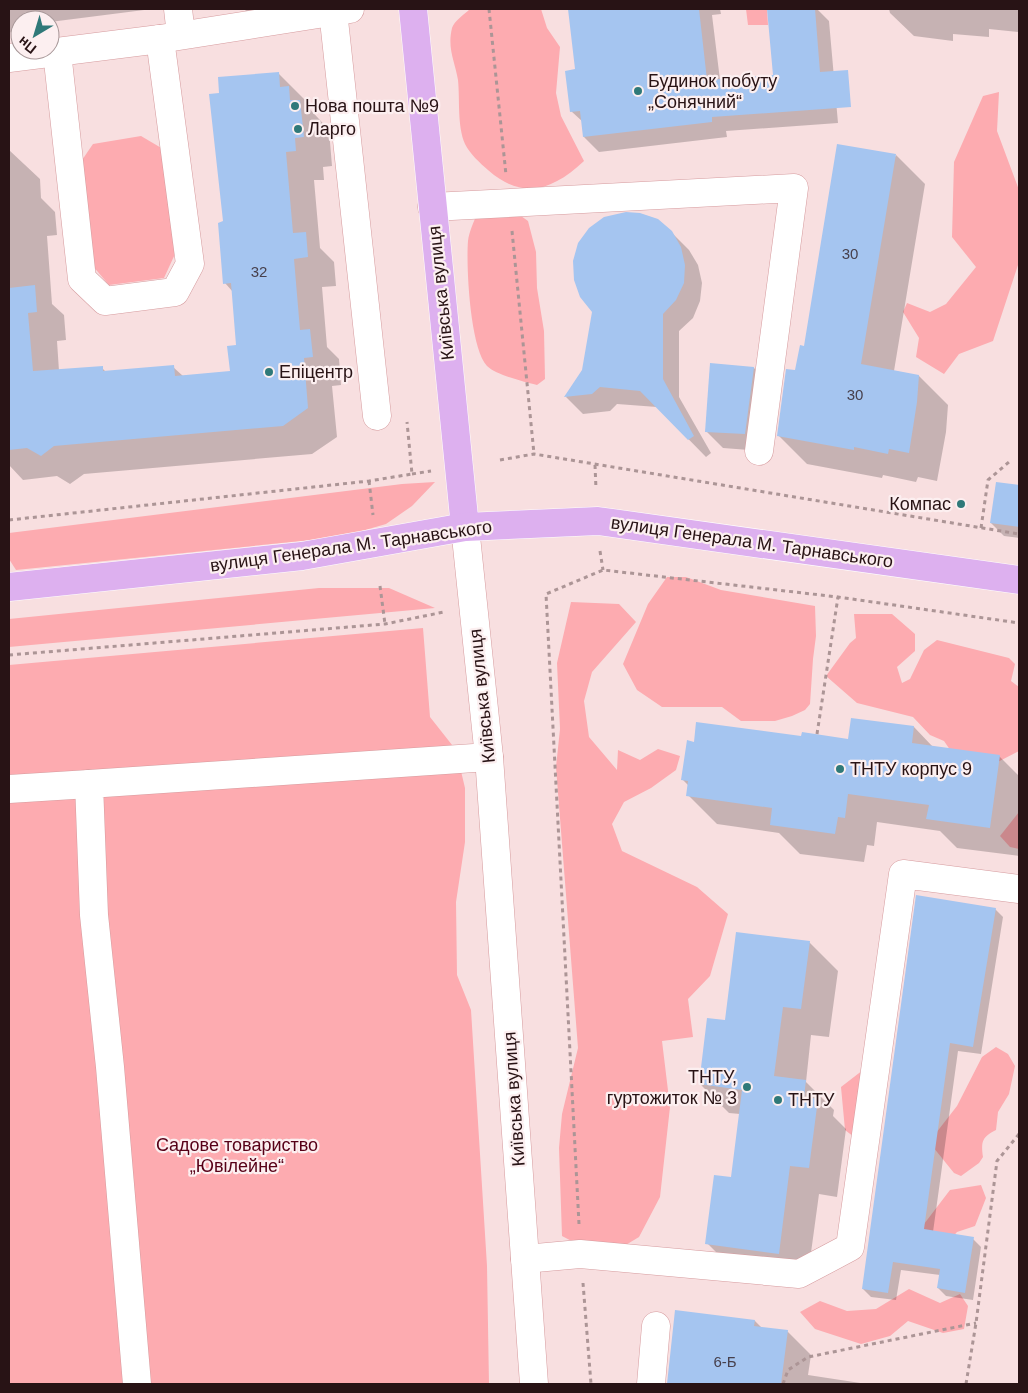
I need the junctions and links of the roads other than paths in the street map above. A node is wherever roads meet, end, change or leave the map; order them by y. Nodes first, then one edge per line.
1 (178, 9) edge
2 (413, 9) edge
3 (341, 10) edge
4 (170, 37) junction
5 (60, 52) edge
6 (58, 60) edge
7 (432, 207) junction
8 (377, 416) dead end
9 (759, 451) dead end
10 (465, 527) junction
11 (1019, 580) edge
12 (9, 587) edge
13 (489, 757) junction
14 (89, 784) junction
15 (9, 789) edge
16 (1019, 889) edge
17 (525, 1259) junction
18 (656, 1326) dead end
19 (136, 1384) edge
20 (534, 1384) edge
21 (651, 1384) edge

1 - 4 street
2 - 7 main road, Київська вулиця
3 - 4 street
3 - 8 street
4 - 5 street
4 - 6 street
7 - 9 street
7 - 10 main road, Київська вулиця
10 - 11 main road, вулиця Генерала М. Тарнавського
10 - 12 main road, вулиця Генерала М. Тарнавського
10 - 13 street, Київська вулиця
13 - 14 street
13 - 17 street, Київська вулиця
14 - 15 street
14 - 19 street
16 - 17 street
17 - 20 street, Київська вулиця
18 - 21 street

